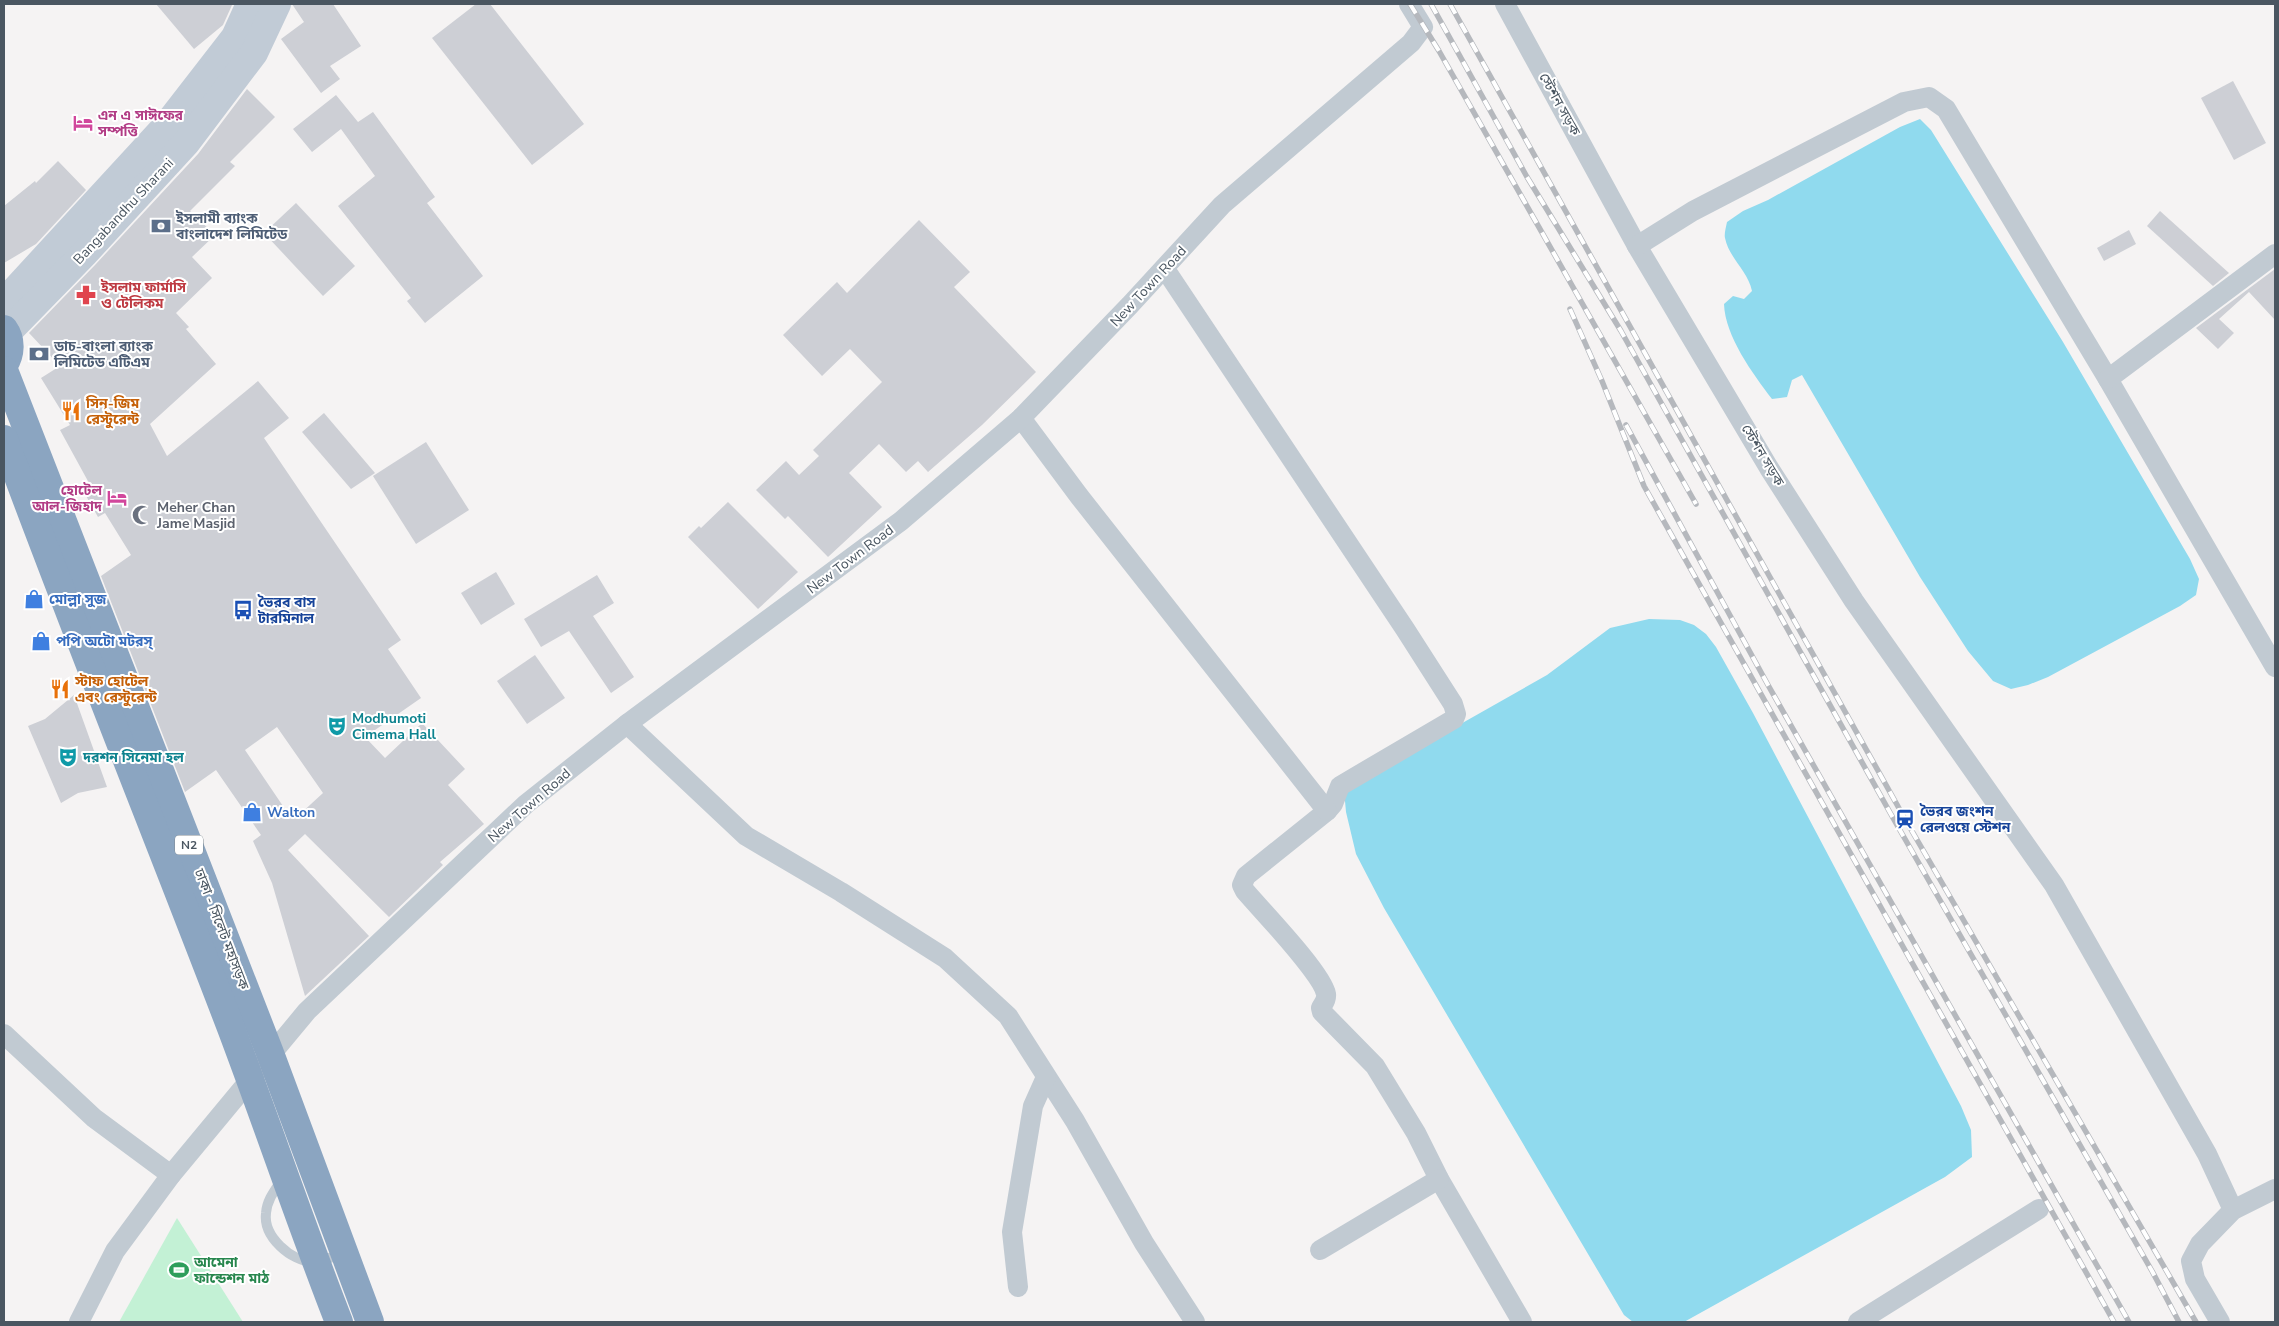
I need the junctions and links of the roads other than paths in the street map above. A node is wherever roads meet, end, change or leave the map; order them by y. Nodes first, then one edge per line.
1 (250, 4) edge
2 (277, 4) edge
3 (1410, 4) edge
4 (1505, 4) edge
5 (1638, 246) junction
6 (2273, 260) edge
7 (1164, 268) junction
8 (4, 302) edge
9 (5, 331) edge
10 (4, 365) edge
11 (4, 370) edge
12 (2108, 378) junction
13 (1022, 418) junction
14 (4, 439) edge
15 (2275, 666) edge
16 (627, 724) junction
17 (1327, 811) junction
18 (4, 1034) edge
19 (270, 1053) junction
20 (1046, 1077) junction
21 (250, 1079) junction
22 (170, 1176) junction
23 (1439, 1180) junction
24 (2275, 1188) edge
25 (2039, 1210) dead end
26 (2233, 1210) junction
27 (1320, 1250) dead end
28 (344, 1253) junction
29 (315, 1262) junction
30 (1018, 1287) dead end
31 (79, 1322) edge
32 (339, 1322) edge
33 (370, 1322) edge
34 (1195, 1322) edge
35 (1522, 1322) edge
36 (1858, 1322) edge
37 (2220, 1322) edge

1 - 8 street, Bangabandhu Sharani
2 - 9 street, Bangabandhu Sharani
3 - 7 street, New Town Road
4 - 5 street, স্টেশন সড়ক
5 - 12 street
5 - 26 street, স্টেশন সড়ক
6 - 12 street
7 - 13 street, New Town Road
7 - 17 street
9 - 10 highway
11 - 19 highway, ঢাকা - সিলেট মহাসড়ক / N2
12 - 15 street
13 - 16 street, New Town Road
13 - 17 street
14 - 21 highway, ঢাকা - সিলেট মহাসড়ক / N2
16 - 19 street, New Town Road
16 - 20 street
17 - 23 street
18 - 22 street
19 - 21 street, New Town Road
19 - 28 highway, ঢাকা - সিলেট মহাসড়ক / N2
20 - 30 street
20 - 34 street
21 - 22 street, New Town Road
21 - 29 highway, ঢাকা - সিলেট মহাসড়ক / N2
22 - 31 street, New Town Road
23 - 27 street
23 - 35 street
24 - 26 street
25 - 36 street
26 - 37 street
28 - 29 lane
28 - 33 highway, ঢাকা - সিলেট মহাসড়ক / N2
29 - 32 highway, ঢাকা - সিলেট মহাসড়ক / N2

